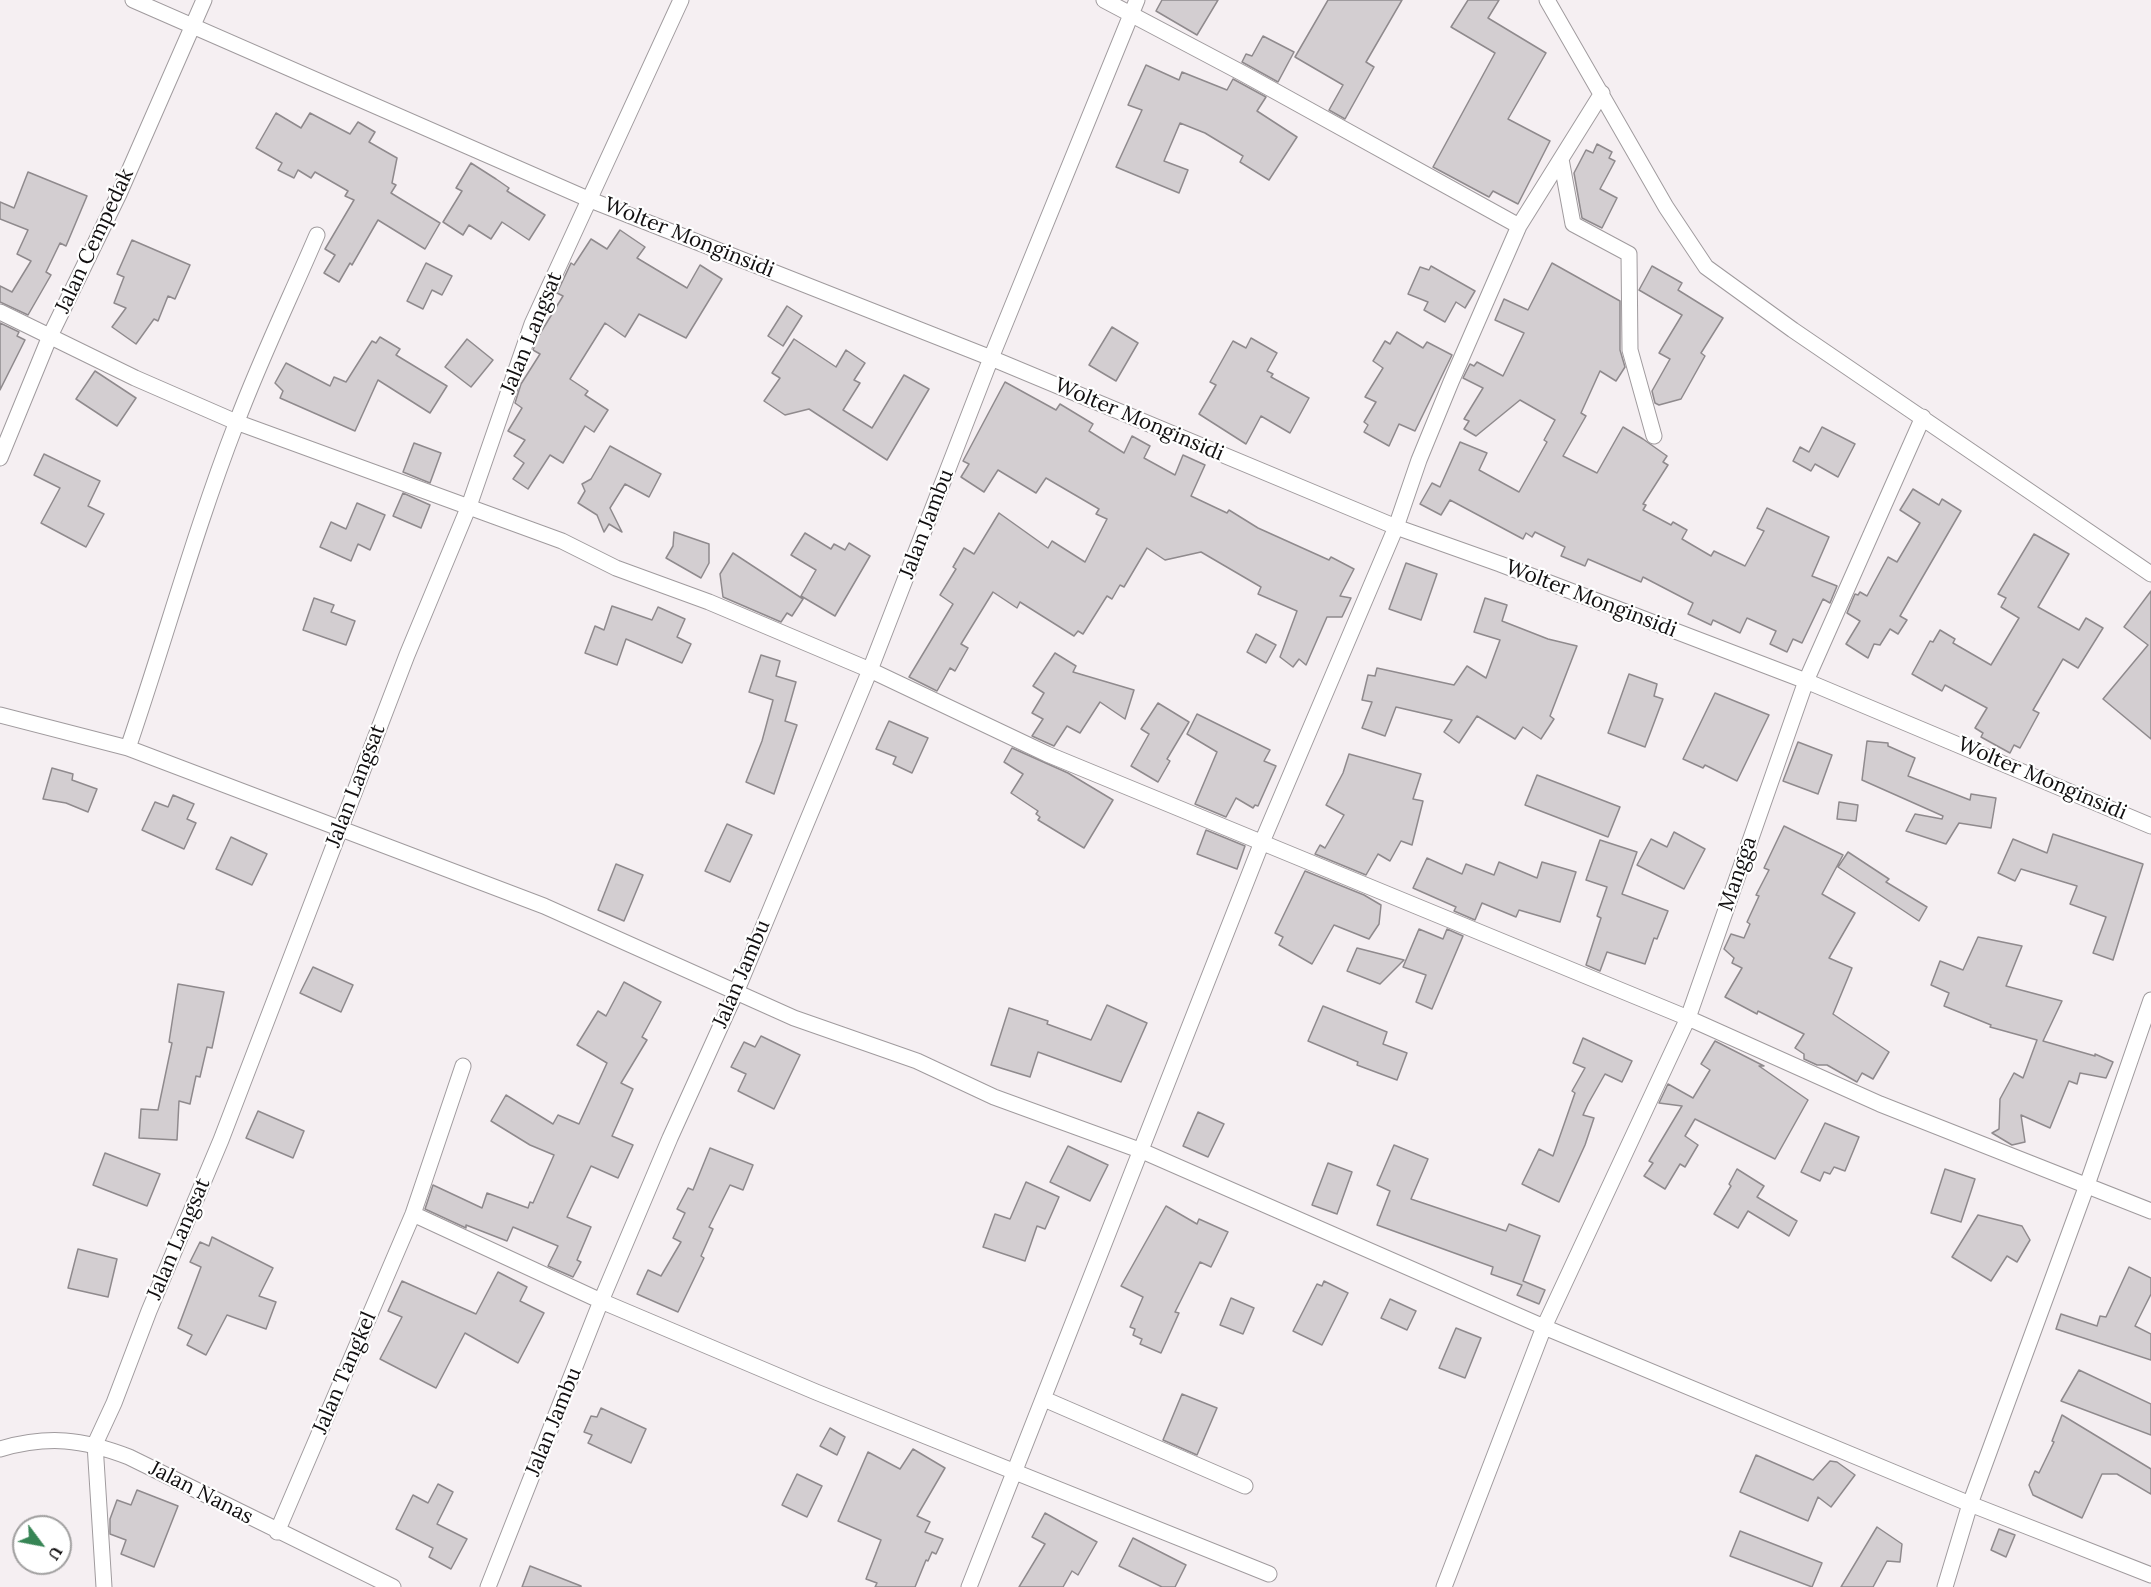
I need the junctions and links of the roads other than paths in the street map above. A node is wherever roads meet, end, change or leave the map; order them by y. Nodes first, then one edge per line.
1 (134, 0) edge
2 (204, 0) edge
3 (681, 0) edge
4 (1104, 0) edge
5 (1547, 0) edge
6 (1134, 7) edge
7 (193, 25) junction
8 (1602, 93) junction
9 (1561, 159) junction
10 (588, 199) junction
11 (1519, 226) junction
12 (317, 235) dead end
13 (0, 312) edge
14 (51, 336) junction
15 (991, 358) junction
16 (1923, 417) junction
17 (236, 422) junction
18 (1654, 436) dead end
19 (0, 458) edge
20 (469, 506) junction
21 (1396, 527) junction
22 (2151, 574) edge
23 (870, 670) junction
24 (1806, 681) junction
25 (0, 715) edge
26 (128, 748) junction
27 (2151, 826) edge
28 (339, 829) junction
29 (1262, 842) junction
30 (737, 990) junction
31 (2151, 1000) edge
32 (1688, 1018) junction
33 (463, 1066) dead end
34 (1142, 1151) junction
35 (2087, 1185) junction
36 (2151, 1211) edge
37 (413, 1214) junction
38 (601, 1301) junction
39 (1544, 1327) junction
40 (1044, 1399) junction
41 (95, 1444) junction
42 (0, 1449) edge
43 (1017, 1471) junction
44 (1245, 1486) dead end
45 (1970, 1504) junction
46 (277, 1532) junction
47 (1269, 1574) dead end
48 (2151, 1575) edge
49 (104, 1587) edge
50 (393, 1587) edge
51 (488, 1587) edge
52 (969, 1587) edge
53 (1444, 1587) edge
54 (1945, 1587) edge

1 - 7 street, Wolter Monginsidi
2 - 7 street, Jalan Cempedak
3 - 10 street, Jalan Langsat
4 - 6 street
5 - 8 street
6 - 11 street
6 - 15 street, Jalan Jambu
7 - 10 street, Wolter Monginsidi
7 - 14 street, Jalan Cempedak
8 - 9 street
8 - 16 street
9 - 11 street
9 - 18 street
10 - 15 street, Wolter Monginsidi
10 - 20 street, Jalan Langsat
11 - 21 street
12 - 17 street
13 - 14 street
14 - 17 street
14 - 19 street, Jalan Cempedak
15 - 21 street, Wolter Monginsidi
15 - 23 street, Jalan Jambu
16 - 22 street
16 - 24 street, Mangga
17 - 20 street
17 - 26 street
20 - 23 street
20 - 28 street, Jalan Langsat
21 - 24 street, Wolter Monginsidi
21 - 29 street
23 - 29 street
23 - 30 street, Jalan Jambu
24 - 27 street, Wolter Monginsidi
24 - 32 street, Mangga
25 - 26 street
26 - 28 street
28 - 30 street
28 - 41 street, Jalan Langsat
29 - 32 street
29 - 34 street
30 - 34 street
30 - 38 street, Jalan Jambu
31 - 35 street
32 - 35 street
32 - 39 street, Mangga
33 - 37 street, Jalan Tangkel
34 - 39 street
34 - 40 street
35 - 36 street
35 - 45 street
37 - 38 street
37 - 46 street, Jalan Tangkel
38 - 43 street
38 - 51 street, Jalan Jambu
39 - 45 street
39 - 53 street, Mangga
40 - 43 street
40 - 44 street
41 - 42 street, Jalan Nanas
41 - 46 street, Jalan Nanas
41 - 49 street, Jalan Langsat
43 - 47 street
43 - 52 street
45 - 48 street
45 - 54 street
46 - 50 street, Jalan Nanas

